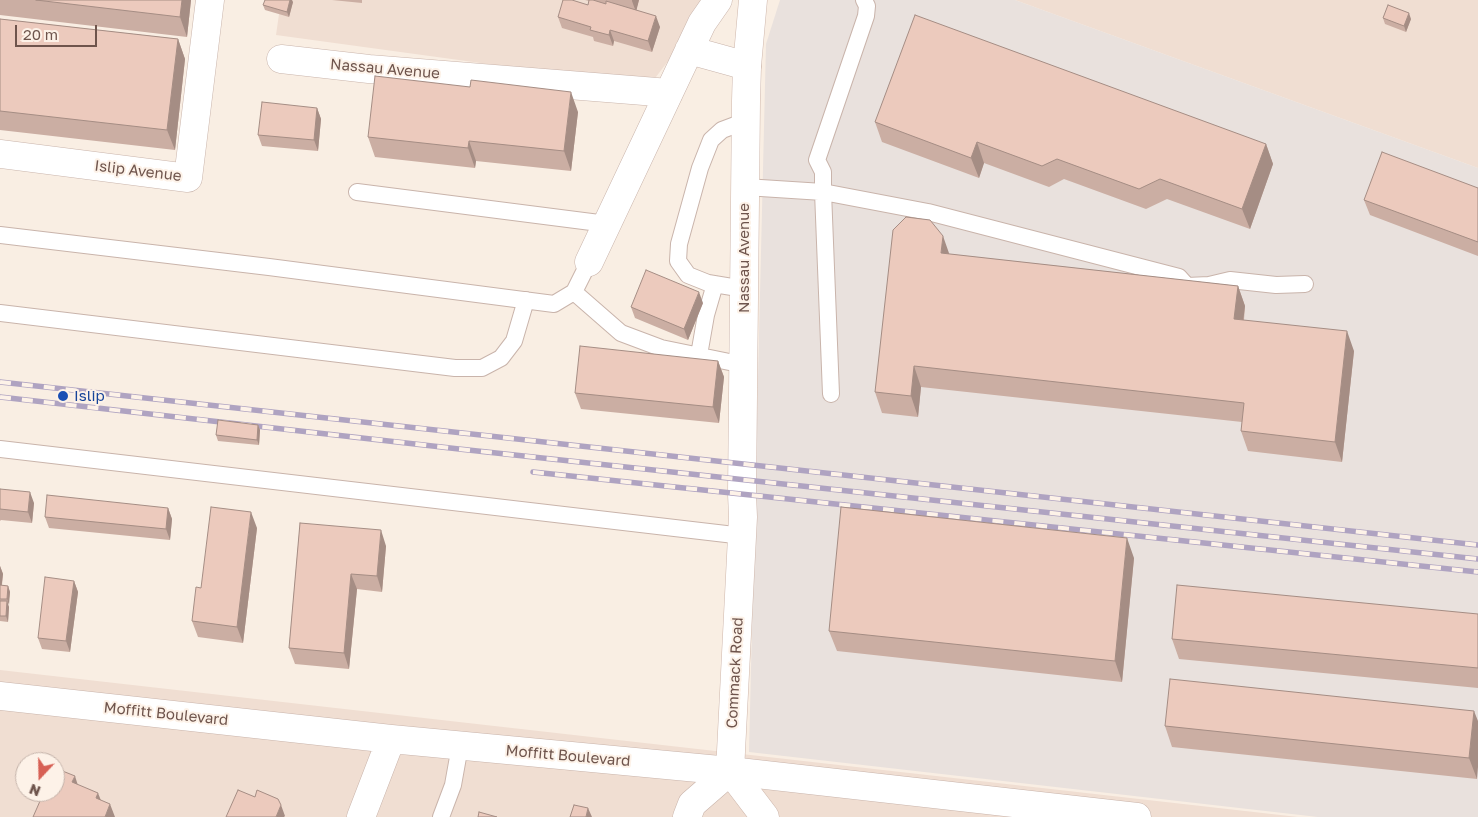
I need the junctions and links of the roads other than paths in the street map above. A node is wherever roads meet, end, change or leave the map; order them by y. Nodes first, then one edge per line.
1 (210, 0) edge
2 (718, 0) edge
3 (753, 0) edge
4 (864, 0) edge
5 (689, 50) junction
6 (281, 59) dead end
7 (747, 66) junction
8 (669, 93) junction
9 (746, 121) junction
10 (0, 154) edge
11 (745, 188) junction
12 (357, 192) dead end
13 (823, 192) junction
14 (607, 224) junction
15 (0, 235) edge
16 (589, 262) joint
17 (715, 284) junction
18 (1305, 284) dead end
19 (744, 289) junction
20 (574, 292) junction
21 (526, 300) junction
22 (0, 313) edge
23 (699, 355) junction
24 (744, 365) junction
25 (831, 394) dead end
26 (0, 449) edge
27 (743, 526) junction
28 (0, 696) edge
29 (391, 739) junction
30 (460, 746) junction
31 (730, 771) junction
32 (361, 817) edge
33 (441, 817) edge
34 (687, 817) edge
35 (765, 817) edge
36 (1136, 817) edge

1 - 10 street, Islip Avenue
2 - 5 street
3 - 7 street, Nassau Avenue
4 - 13 lane
5 - 7 street
5 - 8 street
6 - 8 street, Nassau Avenue
7 - 9 street, Nassau Avenue
8 - 14 street
9 - 11 street, Nassau Avenue
9 - 17 lane
11 - 13 lane
11 - 19 street, Nassau Avenue
12 - 14 lane
13 - 18 lane
13 - 25 lane
14 - 16 street
15 - 21 lane
16 - 20 lane
17 - 19 lane
17 - 23 lane
19 - 24 street, Nassau Avenue
20 - 21 lane
20 - 23 lane
21 - 22 lane
23 - 24 lane
24 - 27 street, Nassau Avenue
26 - 27 lane
27 - 31 street, Commack Road
28 - 29 street, Moffitt Boulevard
29 - 30 street, Moffitt Boulevard
29 - 32 street
30 - 31 street, Moffitt Boulevard
30 - 33 lane
31 - 34 street
31 - 35 street
31 - 36 street, Moffitt Boulevard

